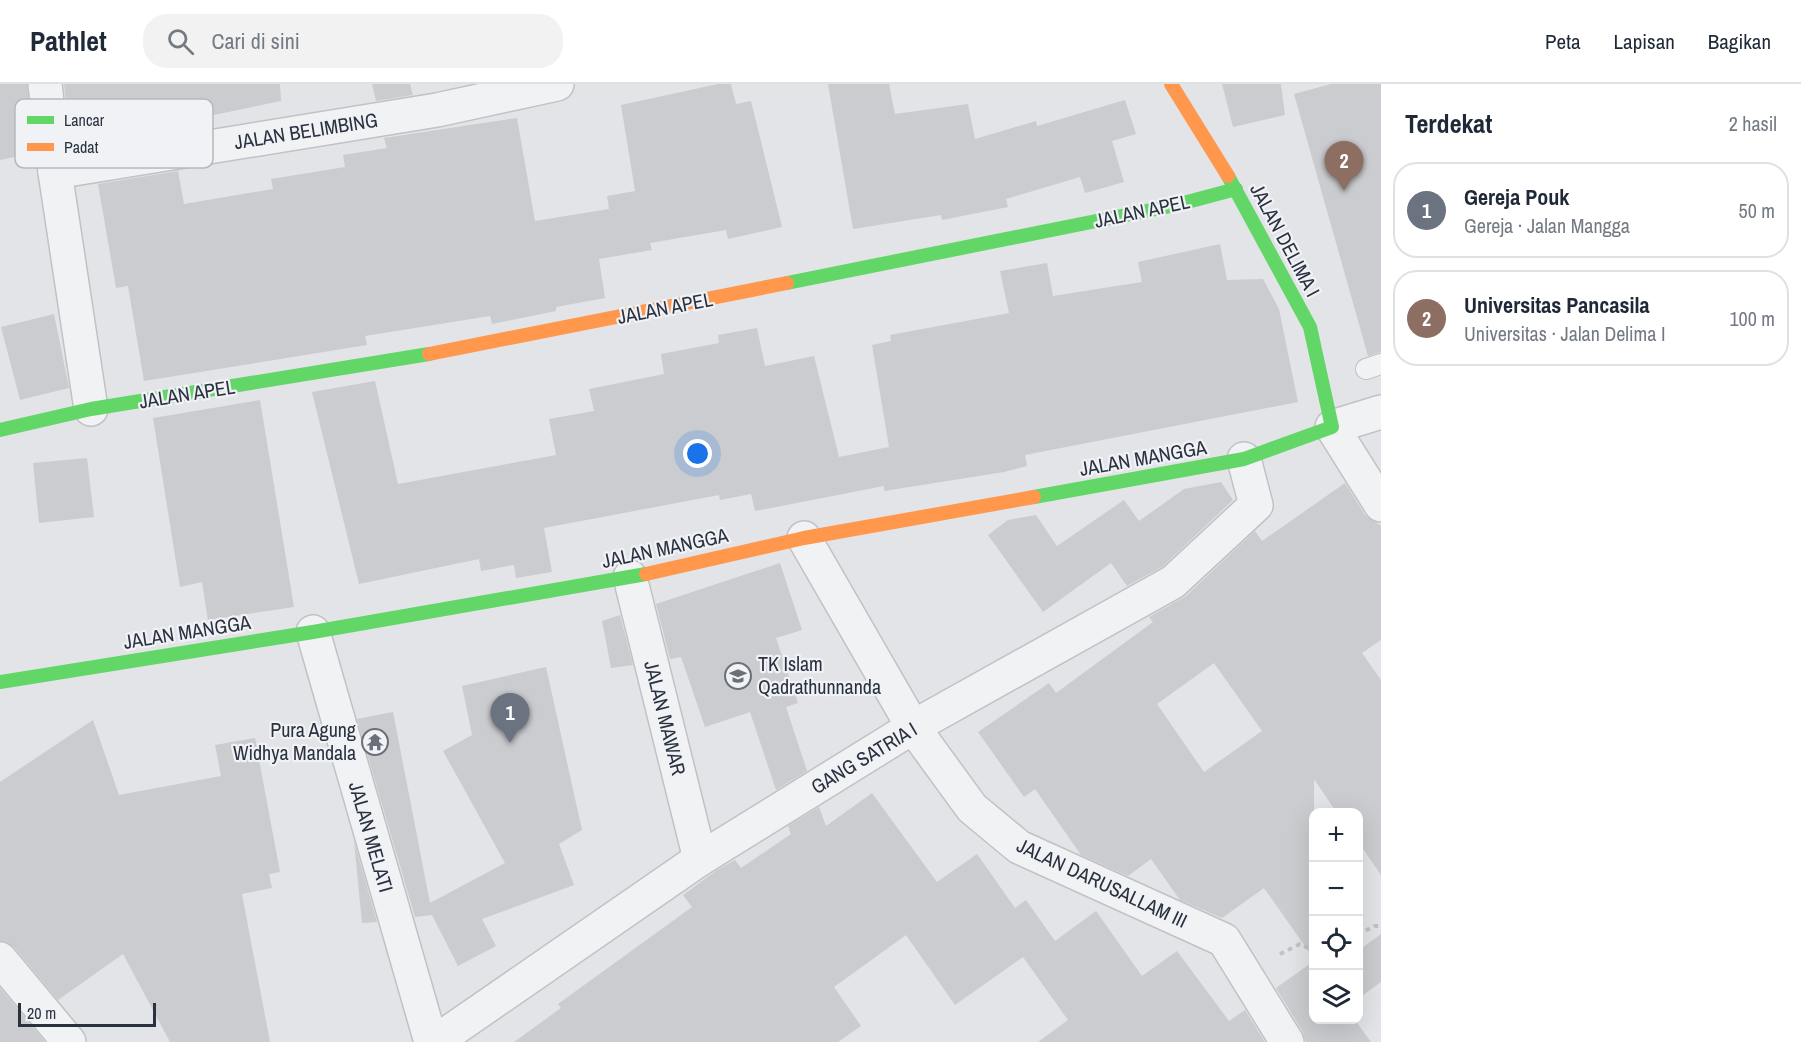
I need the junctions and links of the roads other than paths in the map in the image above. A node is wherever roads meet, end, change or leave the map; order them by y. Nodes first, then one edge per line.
1 (45, 84) edge
2 (556, 84) edge
3 (1171, 84) edge
4 (47, 99) edge
5 (213, 146) edge
6 (55, 168) edge
7 (80, 168) edge
8 (55, 172) junction
9 (1236, 189) junction
10 (91, 409) junction
11 (1381, 412) edge
12 (1332, 427) junction
13 (0, 430) edge
14 (1244, 459) junction
15 (1381, 505) edge
16 (804, 538) junction
17 (630, 577) junction
18 (313, 632) junction
19 (0, 682) edge
20 (913, 727) junction
21 (700, 859) junction
22 (0, 959) edge
23 (69, 1042) edge
24 (433, 1042) edge
25 (1287, 1042) edge

1 - 4 street
2 - 5 street, JALAN BELIMBING
3 - 9 street, JALAN DELIMA I
6 - 8 street
7 - 8 street, JALAN BELIMBING
8 - 10 street
9 - 10 street, JALAN APEL
9 - 12 street, JALAN DELIMA I
10 - 13 street, JALAN APEL
11 - 12 street
12 - 14 street, JALAN MANGGA
12 - 15 street
14 - 16 street, JALAN MANGGA
14 - 20 street, GANG SATRIA I
16 - 17 street, JALAN MANGGA
16 - 20 street, JALAN DARUSALLAM III
17 - 18 street, JALAN MANGGA
17 - 21 street, JALAN MAWAR
18 - 19 street, JALAN MANGGA
18 - 24 street, JALAN MELATI
20 - 21 street, GANG SATRIA I
20 - 25 street, JALAN DARUSALLAM III
21 - 24 street, GANG SATRIA I
22 - 23 street

